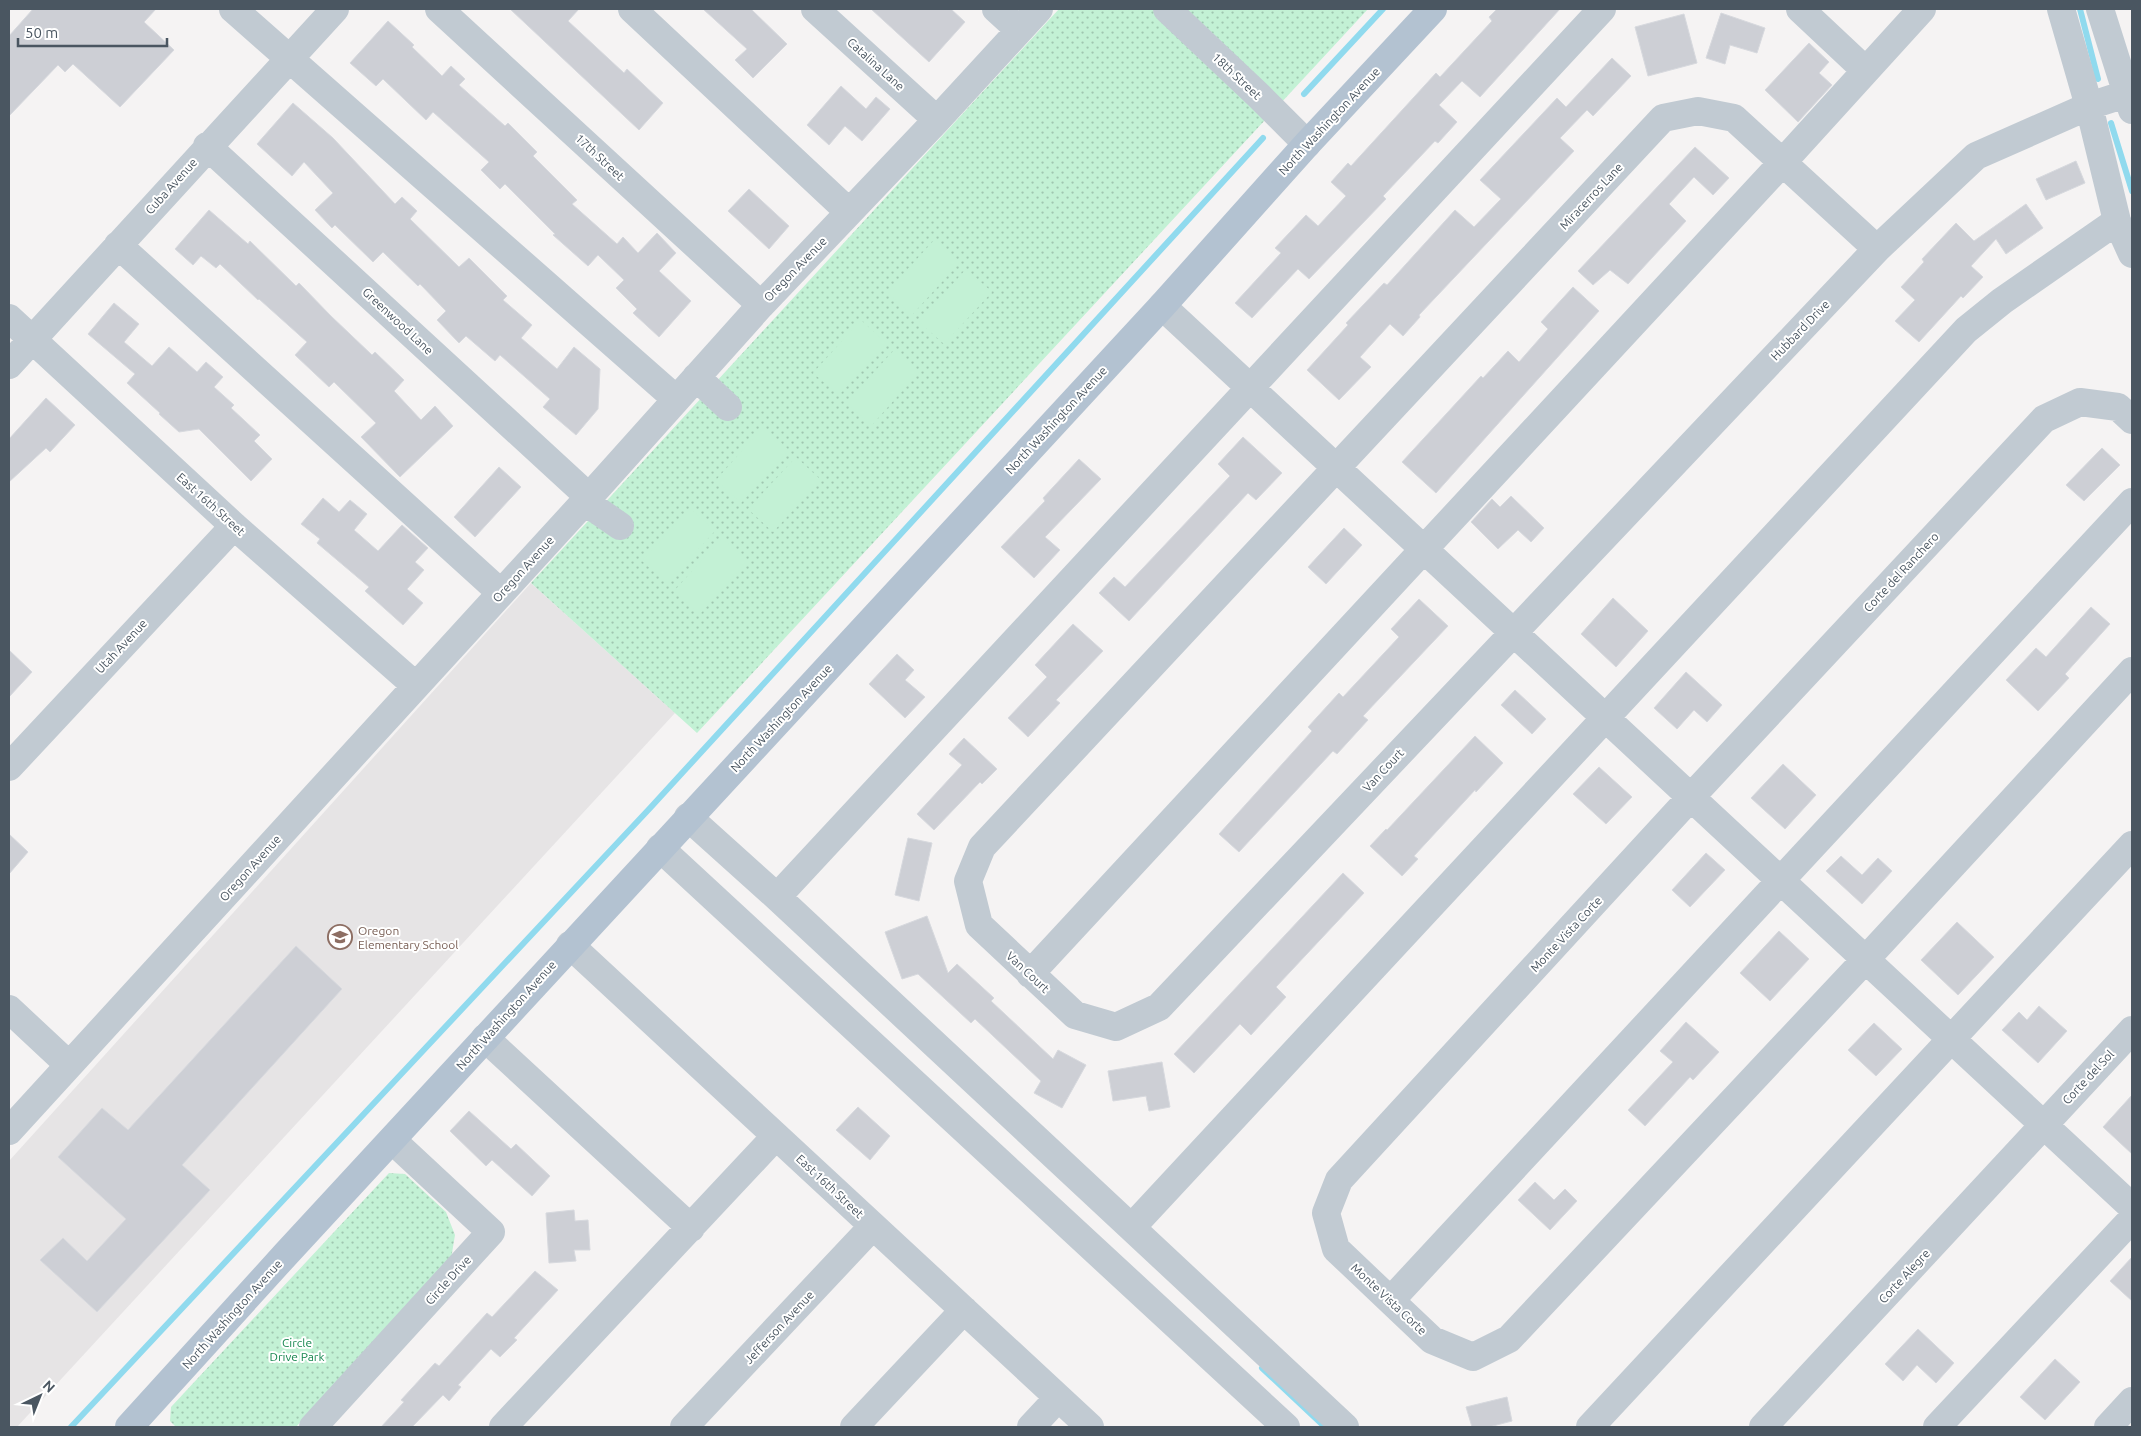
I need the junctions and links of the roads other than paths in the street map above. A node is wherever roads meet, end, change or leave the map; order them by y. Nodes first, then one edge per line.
1 (233, 9) edge
2 (335, 9) edge
3 (439, 9) edge
4 (632, 9) edge
5 (815, 9) edge
6 (996, 9) edge
7 (1039, 9) edge
8 (1167, 9) edge
9 (1433, 9) edge
10 (1602, 9) edge
11 (1800, 9) edge
12 (1922, 9) edge
13 (2062, 9) edge
14 (2100, 9) edge
15 (1019, 30) junction
16 (288, 59) junction
17 (1865, 70) junction
18 (2130, 99) edge
19 (2089, 106) junction
20 (937, 120) junction
21 (1307, 144) junction
22 (208, 146) junction
23 (1782, 163) junction
24 (849, 212) junction
25 (2118, 221) junction
26 (118, 244) junction
27 (1877, 250) junction
28 (2132, 254) edge
29 (761, 305) junction
30 (1162, 306) junction
31 (9, 318) edge
32 (32, 339) junction
33 (9, 365) edge
34 (696, 377) junction
35 (1250, 388) junction
36 (676, 399) junction
37 (728, 407) dead end
38 (2132, 420) edge
39 (1336, 467) junction
40 (587, 499) junction
41 (2132, 502) edge
42 (234, 526) junction
43 (620, 526) dead end
44 (1424, 550) junction
45 (501, 593) junction
46 (1513, 632) junction
47 (2132, 671) edge
48 (416, 686) junction
49 (1606, 718) junction
50 (9, 767) edge
51 (1691, 797) junction
52 (688, 817) junction
53 (2132, 846) edge
54 (660, 848) junction
55 (1781, 881) junction
56 (777, 897) junction
57 (570, 945) junction
58 (1866, 959) junction
59 (1030, 974) junction
60 (9, 1009) edge
61 (2132, 1030) edge
62 (485, 1038) junction
63 (1952, 1040) junction
64 (69, 1066) junction
65 (2044, 1125) junction
66 (9, 1131) edge
67 (776, 1136) junction
68 (392, 1140) junction
69 (2132, 1207) edge
70 (2132, 1219) edge
71 (873, 1226) junction
72 (1132, 1227) junction
73 (691, 1228) junction
74 (1391, 1300) junction
75 (964, 1310) junction
76 (1058, 1398) junction
77 (2132, 1401) edge
78 (132, 1426) edge
79 (313, 1427) edge
80 (503, 1427) edge
81 (684, 1427) edge
82 (854, 1427) edge
83 (1031, 1427) edge
84 (1090, 1427) edge
85 (1286, 1427) edge
86 (1345, 1427) edge
87 (1590, 1427) edge
88 (1763, 1427) edge
89 (1937, 1427) edge
90 (2108, 1427) edge

1 - 16 street
2 - 16 street, Cuba Avenue
3 - 29 street, 17th Street
4 - 24 street
5 - 20 street, Catalina Lane
6 - 15 street
7 - 15 street, Oregon Avenue
8 - 21 street, 18th Street
9 - 21 main road, North Washington Avenue
10 - 35 street
11 - 17 street
12 - 17 street
13 - 19 street
14 - 18 street
15 - 20 street, Oregon Avenue
16 - 22 street, Cuba Avenue
16 - 36 street
17 - 23 street
18 - 19 street, Hubbard Drive
19 - 25 street
19 - 27 street, Hubbard Drive
20 - 24 street, Oregon Avenue
21 - 30 main road, North Washington Avenue
22 - 26 street, Cuba Avenue
22 - 40 street, Greenwood Lane
23 - 27 street, Miracerros Lane
23 - 39 street, Miracerros Lane
23 - 44 street
24 - 29 street, Oregon Avenue
25 - 28 street
25 - 49 street
26 - 32 street, Cuba Avenue
26 - 45 street
27 - 46 street, Hubbard Drive
29 - 34 street, Oregon Avenue
30 - 35 street
30 - 52 main road, North Washington Avenue
31 - 32 street, East 16th Street
32 - 33 street, Cuba Avenue
32 - 42 street, East 16th Street
34 - 36 street, Oregon Avenue
34 - 37 street
35 - 39 street
35 - 56 street
36 - 40 street, Oregon Avenue
38 - 51 street, Corte del Ranchero
39 - 44 street
39 - 59 street, Van Court
40 - 43 street, Greenwood Lane
40 - 45 street, Oregon Avenue
41 - 55 street
42 - 48 street, East 16th Street
42 - 50 street, Utah Avenue
44 - 46 street
44 - 59 street
45 - 48 street, Oregon Avenue
46 - 49 street
46 - 59 street, Van Court
47 - 58 street
48 - 64 street, Oregon Avenue
49 - 51 street
49 - 72 street
51 - 55 street
51 - 74 street, Monte Vista Corte
52 - 54 main road, North Washington Avenue
52 - 56 street
53 - 63 street
54 - 57 main road, North Washington Avenue
54 - 85 street
55 - 58 street
55 - 74 street
56 - 72 street
57 - 62 main road, North Washington Avenue
57 - 67 street, East 16th Street
58 - 63 street
58 - 74 street, Monte Vista Corte
60 - 64 street
61 - 65 street, Corte del Sol
62 - 68 main road, North Washington Avenue
62 - 73 street
63 - 65 street
63 - 87 street
64 - 66 street, Oregon Avenue
65 - 69 street
65 - 88 street, Corte Alegre
67 - 71 street, East 16th Street
67 - 73 street
68 - 78 main road, North Washington Avenue
68 - 79 street, Circle Drive
70 - 89 street
71 - 75 street, East 16th Street
71 - 81 street, Jefferson Avenue
72 - 86 street
73 - 80 street
75 - 76 street, East 16th Street
75 - 82 street
76 - 83 street
76 - 84 street, East 16th Street
77 - 90 street

